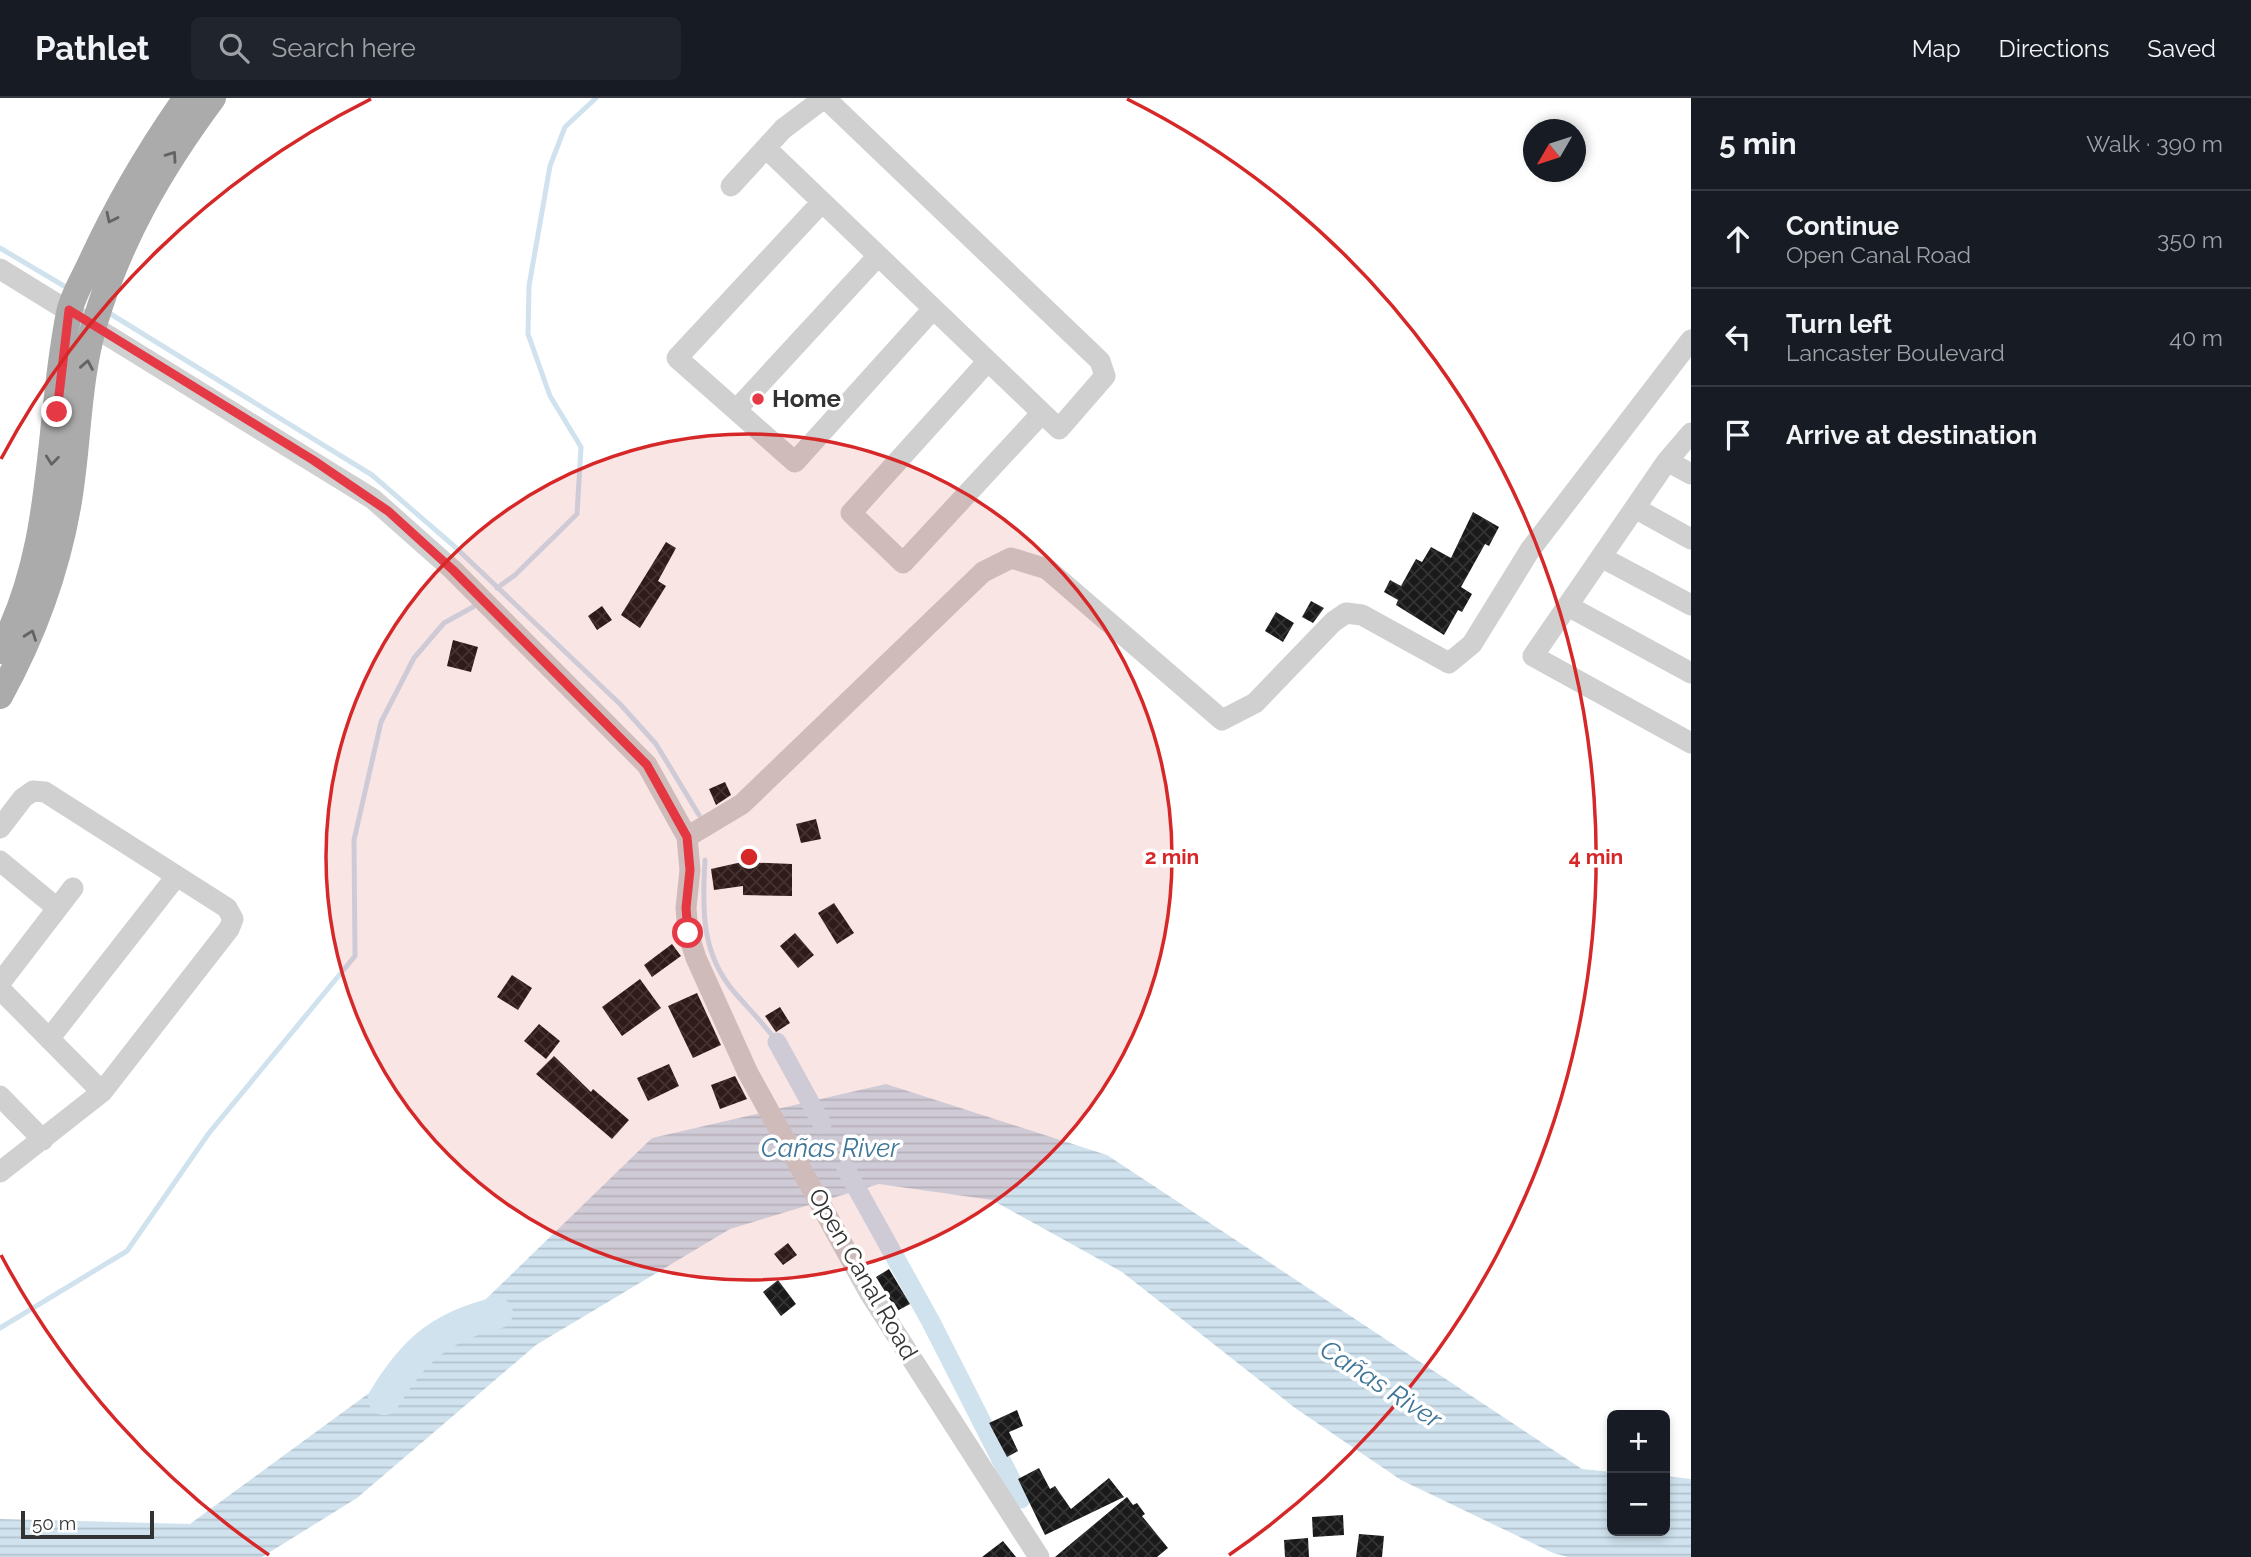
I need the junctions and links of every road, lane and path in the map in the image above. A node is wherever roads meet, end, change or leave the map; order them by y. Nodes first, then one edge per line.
1 (186, 98) edge
2 (213, 98) edge
3 (824, 98) edge
4 (766, 149) junction
5 (731, 186) dead end
6 (822, 202) junction
7 (878, 256) junction
8 (0, 269) edge
9 (933, 309) junction
10 (69, 310) junction
11 (94, 324) junction
12 (1691, 340) edge
13 (988, 361) junction
14 (736, 410) junction
15 (1042, 413) junction
16 (1691, 433) edge
17 (1667, 461) junction
18 (1691, 474) edge
19 (1635, 508) junction
20 (1691, 539) edge
21 (1601, 557) junction
22 (1691, 605) edge
23 (1568, 606) junction
24 (0, 650) edge
25 (1691, 673) edge
26 (0, 696) edge
27 (1691, 743) edge
28 (0, 828) edge
29 (687, 837) junction
30 (0, 861) edge
31 (175, 878) junction
32 (73, 888) dead end
33 (57, 908) junction
34 (0, 983) edge
35 (0, 989) edge
36 (49, 1039) junction
37 (102, 1092) junction
38 (0, 1096) edge
39 (43, 1140) junction
40 (0, 1172) edge
41 (1040, 1557) edge

1 -> 10 main road
11 -> 2 main road
3 - 4 street
3 - 15 street
4 - 5 street
4 - 6 street
6 - 7 street
6 - 14 street
7 - 9 street
7 - 14 street
8 - 10 street, Open Canal Road
9 - 13 street
9 - 14 street
10 - 11 street, Open Canal Road
10 -> 24 main road
26 -> 11 main road
11 - 29 street, Open Canal Road
12 - 29 street
13 - 15 street
13 - 15 street
16 - 17 street
17 - 18 street
17 - 19 street
19 - 20 street
19 - 21 street
21 - 22 street
21 - 23 street
23 - 25 street
23 - 27 street
28 - 31 street
29 - 41 street, Open Canal Road
30 - 33 street
31 - 36 street
31 - 37 street
32 - 33 street
33 - 34 street
35 - 36 street
36 - 37 street
37 - 39 street
38 - 39 street
39 - 40 street

